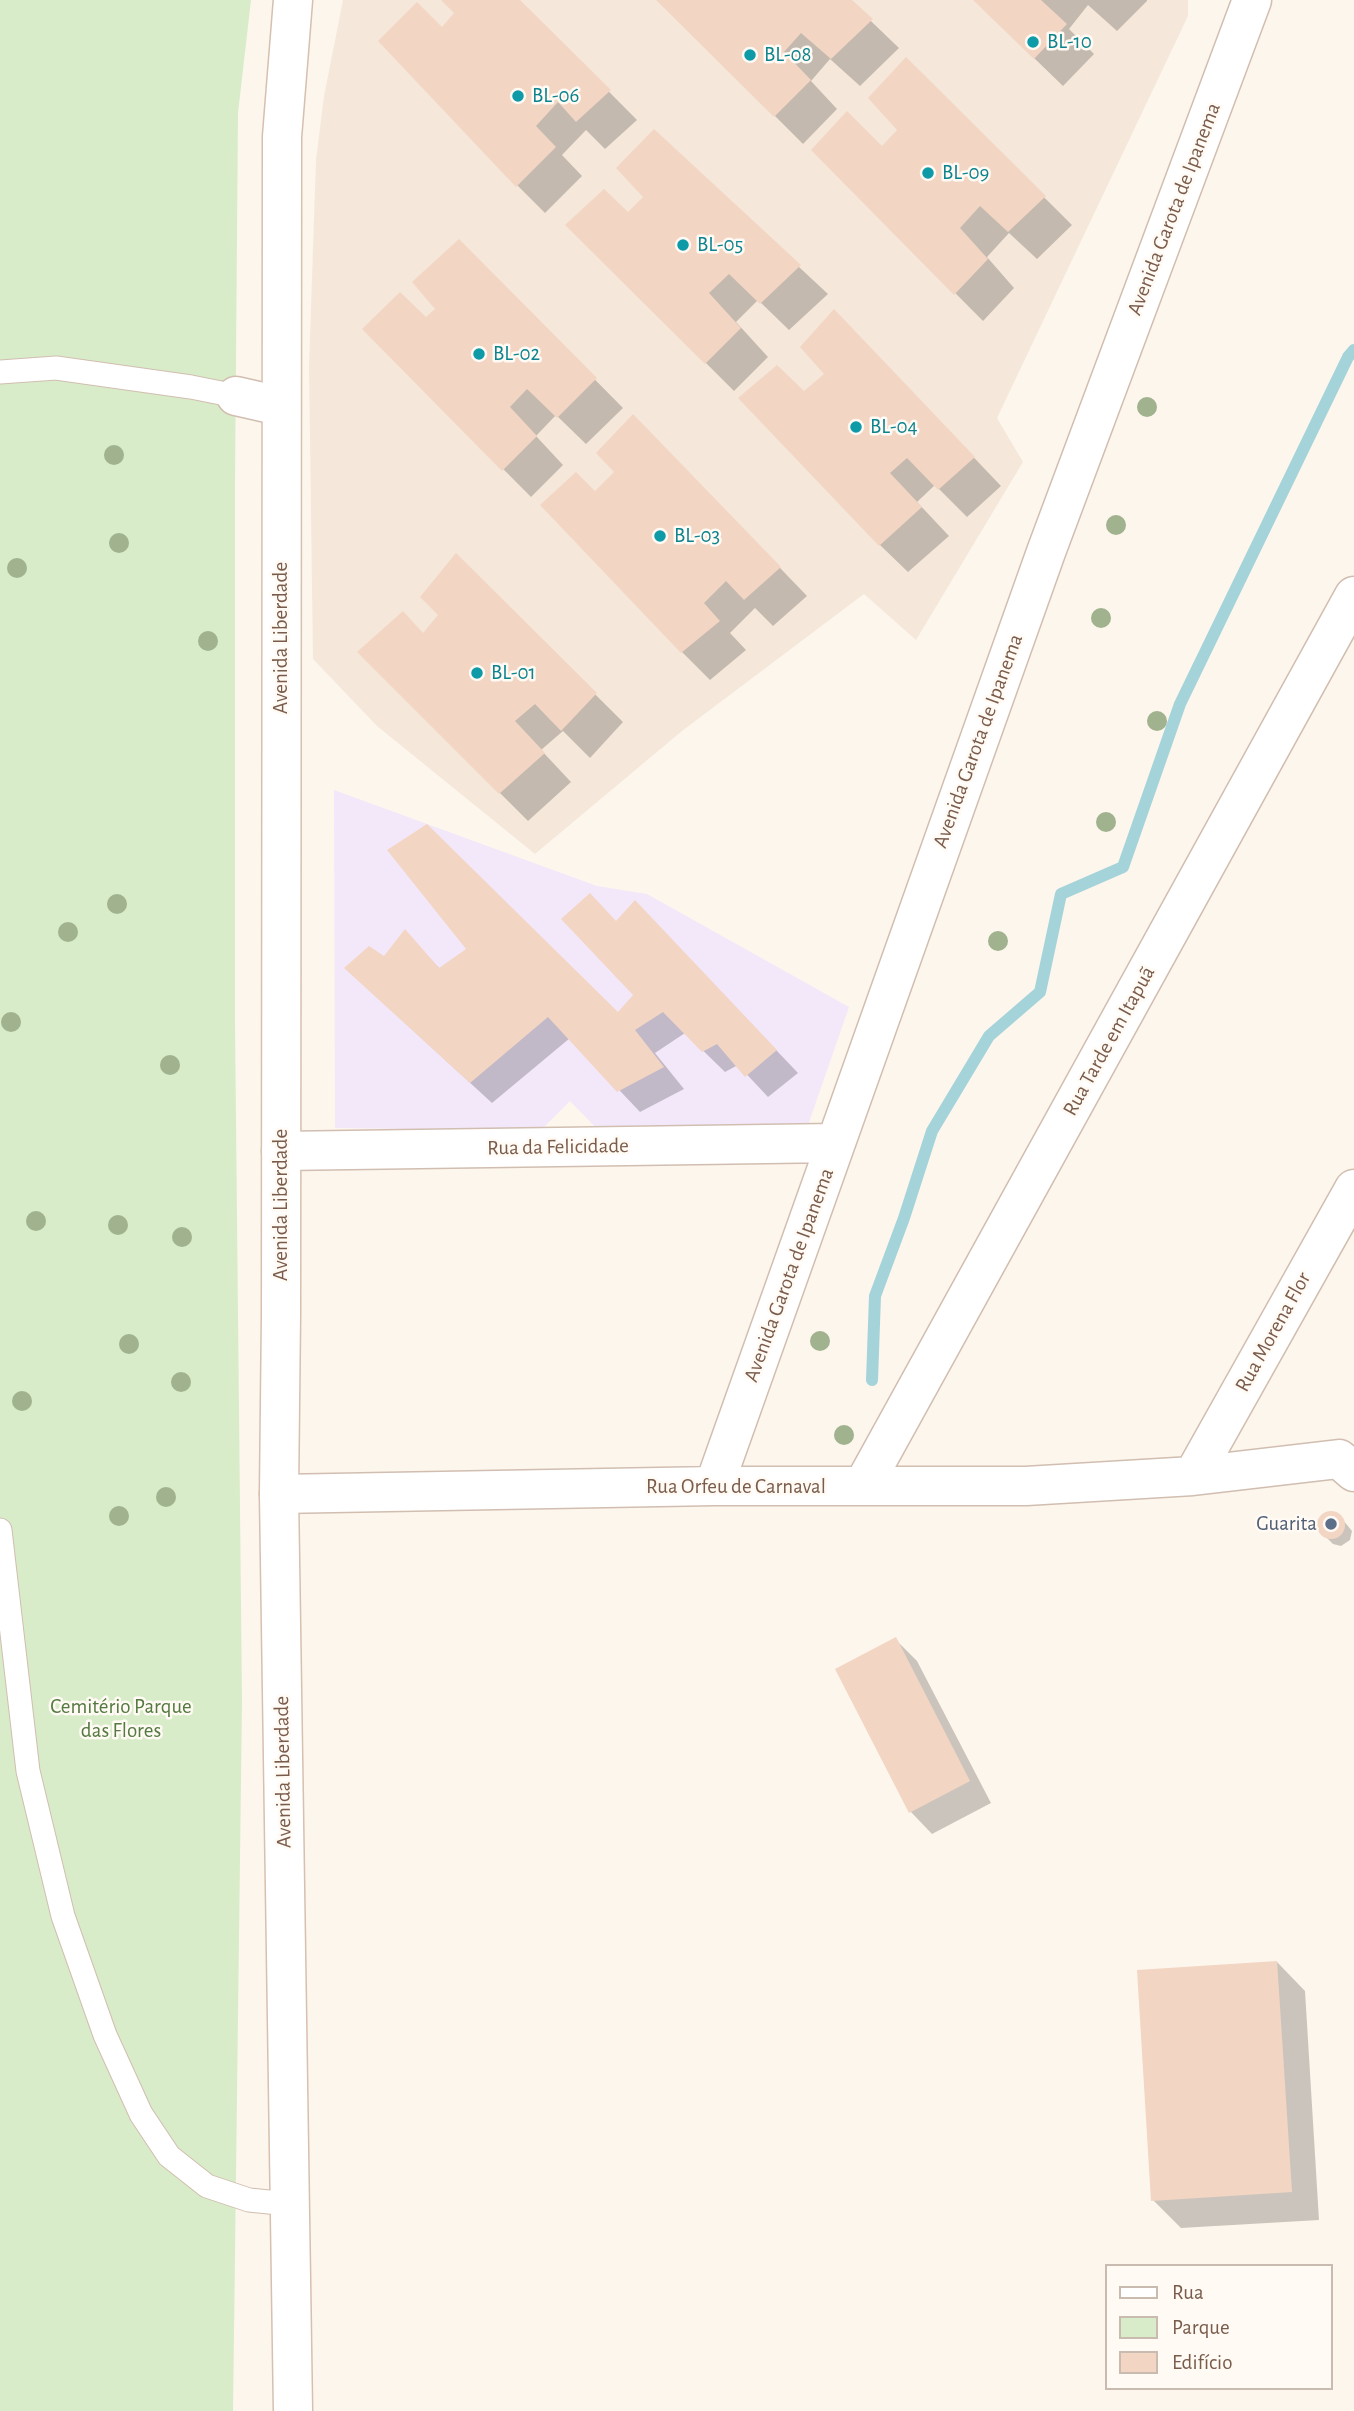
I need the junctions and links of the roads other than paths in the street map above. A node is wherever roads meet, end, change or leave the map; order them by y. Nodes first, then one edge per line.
1 (293, 0) edge
2 (1252, 0) edge
3 (0, 372) edge
4 (236, 396) joint
5 (281, 406) junction
6 (1354, 596) edge
7 (835, 1143) junction
8 (281, 1151) junction
9 (1353, 1193) edge
10 (1349, 1458) edge
11 (1193, 1476) junction
12 (714, 1486) junction
13 (863, 1486) junction
14 (279, 1494) junction
15 (0, 1530) edge
16 (289, 2204) junction
17 (293, 2411) edge

1 - 5 street, Avenida Liberdade
2 - 7 street, Avenida Garota de Ipanema
3 - 4 lane
4 - 5 street
5 - 8 street, Avenida Liberdade
6 - 13 street, Rua Tarde em Itapuã
7 - 8 street, Rua da Felicidade
7 - 12 street, Avenida Garota de Ipanema
8 - 14 street, Avenida Liberdade
9 - 11 street, Rua Morena Flor
10 - 11 street, Rua Orfeu de Carnaval
11 - 13 street, Rua Orfeu de Carnaval
12 - 13 street, Rua Orfeu de Carnaval
12 - 14 street, Rua Orfeu de Carnaval
14 - 16 street, Avenida Liberdade
15 - 16 lane
16 - 17 street, Avenida Liberdade

